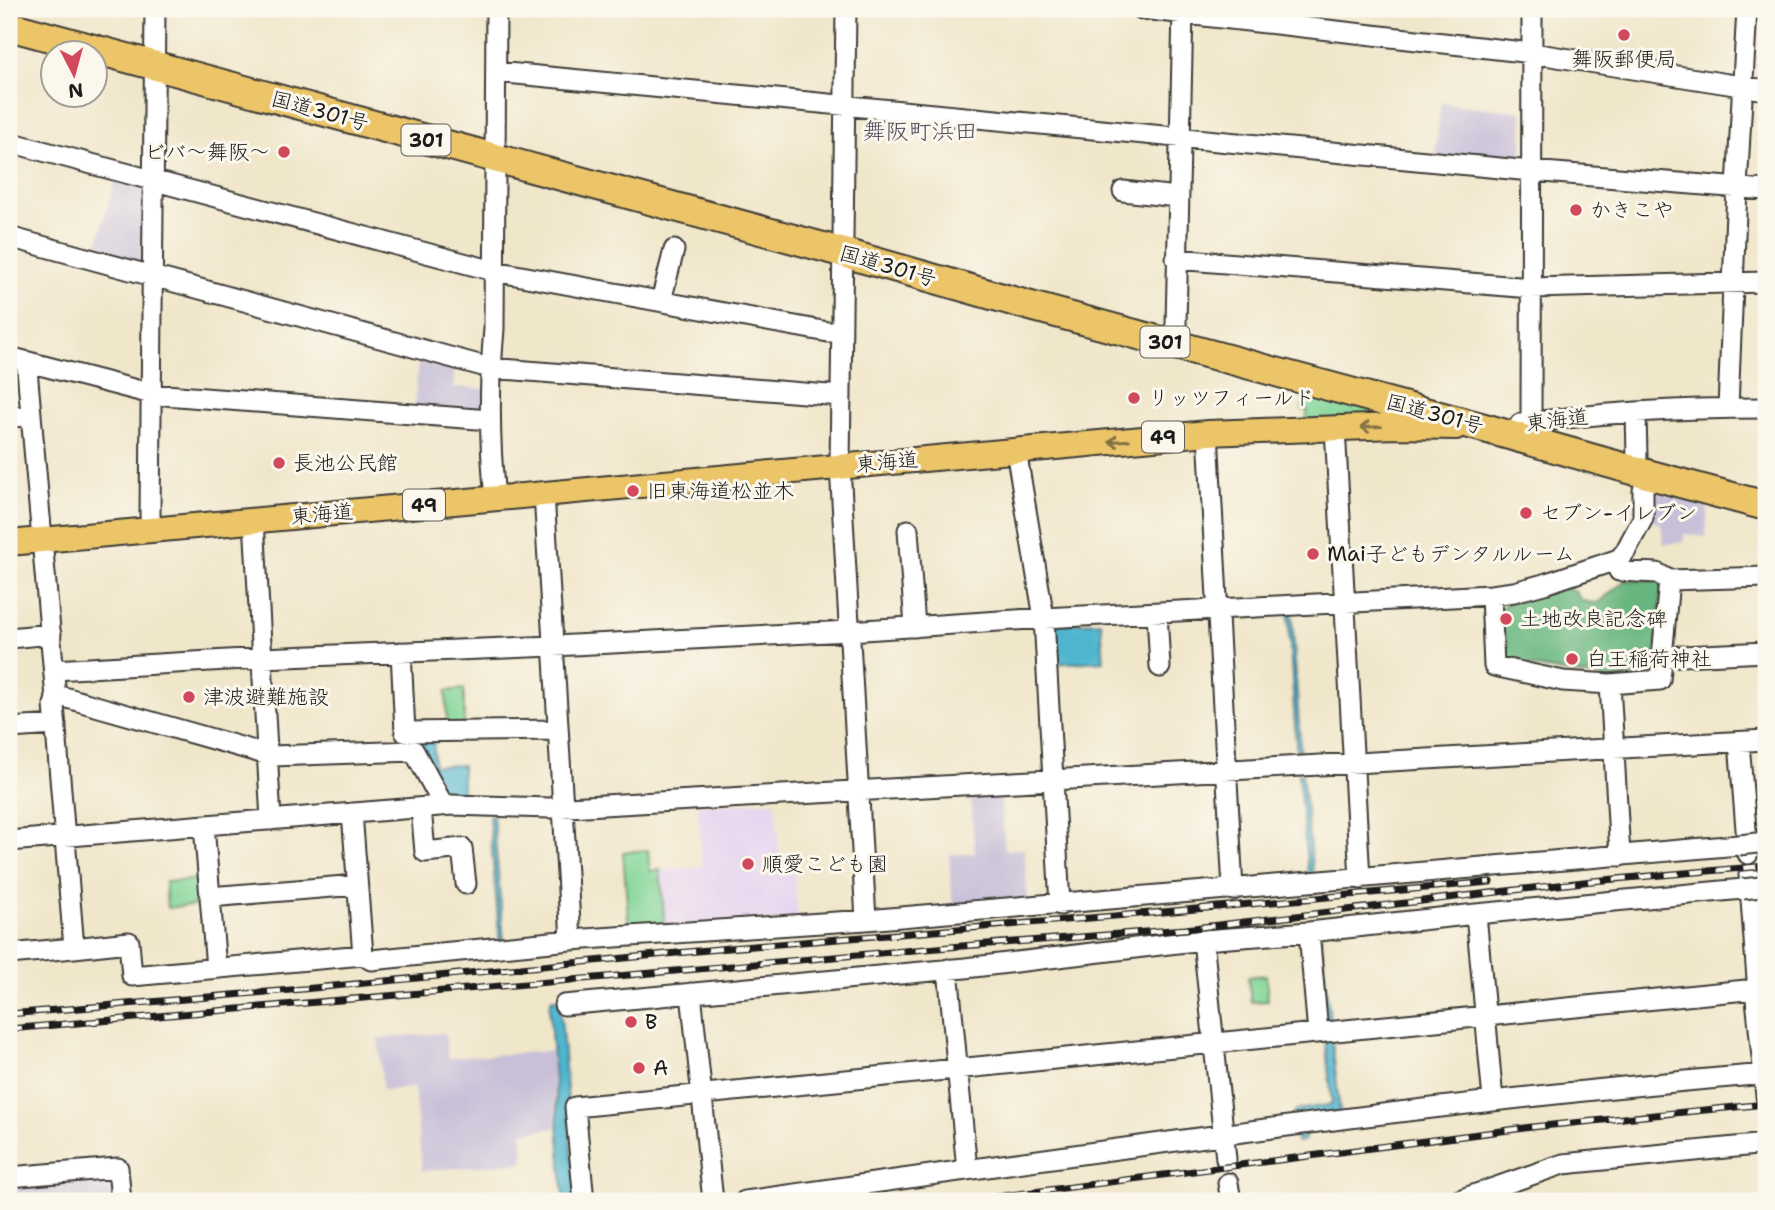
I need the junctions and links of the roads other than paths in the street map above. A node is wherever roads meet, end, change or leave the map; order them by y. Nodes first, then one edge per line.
1 (155, 9) edge
2 (496, 9) edge
3 (846, 9) edge
4 (1142, 9) edge
5 (1532, 9) edge
6 (1746, 9) edge
7 (1182, 11) edge
8 (9, 26) edge
9 (1532, 53) junction
10 (155, 66) junction
11 (496, 72) junction
12 (1743, 87) junction
13 (1766, 90) edge
14 (845, 105) junction
15 (1178, 138) junction
16 (9, 142) edge
17 (496, 159) junction
18 (1531, 171) junction
19 (154, 182) junction
20 (1737, 188) junction
21 (1766, 190) edge
22 (1123, 191) dead end
23 (1177, 197) junction
24 (9, 237) edge
25 (674, 250) dead end
26 (844, 253) junction
27 (1176, 259) junction
28 (495, 271) junction
29 (153, 276) junction
30 (1766, 282) edge
31 (1733, 283) junction
32 (1531, 288) junction
33 (661, 301) junction
34 (842, 332) junction
35 (1171, 344) junction
36 (9, 357) edge
37 (29, 362) junction
38 (490, 368) junction
39 (152, 394) junction
40 (841, 396) junction
41 (1728, 408) junction
42 (1766, 408) edge
43 (1636, 412) junction
44 (31, 416) junction
45 (9, 417) edge
46 (489, 420) junction
47 (1335, 428) junction
48 (1488, 429) junction
49 (1528, 431) junction
50 (1208, 433) junction
51 (1016, 450) junction
52 (840, 466) junction
53 (1642, 466) junction
54 (544, 494) junction
55 (495, 498) junction
56 (1766, 506) edge
57 (254, 520) junction
58 (151, 530) junction
59 (908, 530) dead end
60 (42, 540) junction
61 (9, 543) edge
62 (1614, 561) junction
63 (1766, 577) edge
64 (1669, 580) junction
65 (1491, 595) junction
66 (1345, 604) junction
67 (1217, 610) junction
68 (1157, 613) junction
69 (1044, 618) junction
70 (915, 627) junction
71 (849, 631) junction
72 (51, 635) junction
73 (9, 638) edge
74 (553, 646) junction
75 (401, 652) junction
76 (1766, 652) edge
77 (1662, 657) junction
78 (262, 658) junction
79 (1160, 667) dead end
80 (54, 670) junction
81 (1610, 684) junction
82 (56, 698) junction
83 (56, 724) junction
84 (9, 728) edge
85 (558, 730) junction
86 (1766, 740) edge
87 (1739, 742) junction
88 (1615, 749) junction
89 (268, 755) junction
90 (1354, 763) junction
91 (1227, 770) junction
92 (1053, 780) junction
93 (859, 791) junction
94 (431, 807) junction
95 (563, 807) junction
96 (352, 813) junction
97 (271, 820) junction
98 (204, 825) junction
99 (65, 837) junction
100 (9, 841) edge
101 (1752, 846) edge
102 (1620, 856) junction
103 (1360, 879) junction
104 (465, 884) dead end
105 (1755, 884) edge
106 (358, 885) junction
107 (1233, 890) junction
108 (210, 897) junction
109 (1060, 905) junction
110 (1476, 914) junction
111 (866, 920) junction
112 (1314, 932) junction
113 (571, 940) junction
114 (1203, 940) junction
115 (74, 948) junction
116 (9, 954) edge
117 (363, 955) junction
118 (216, 968) junction
119 (948, 970) junction
120 (1762, 989) edge
121 (691, 993) junction
122 (564, 1004) dead end
123 (1485, 1016) junction
124 (1325, 1032) junction
125 (1214, 1043) junction
126 (957, 1069) junction
127 (1765, 1074) edge
128 (701, 1094) junction
129 (1766, 1096) edge
130 (1493, 1100) junction
131 (1222, 1135) junction
132 (1766, 1144) edge
133 (1226, 1159) dead end
134 (967, 1170) junction
135 (9, 1177) edge
136 (121, 1201) edge
137 (584, 1201) edge
138 (713, 1201) edge
139 (746, 1201) edge
140 (1456, 1201) edge

1 - 10 street
2 - 11 street
3 - 14 street
4 - 7 street
5 - 9 street
6 - 12 street
7 - 9 street
7 - 15 street
8 - 10 highway, 国道301号 / 301
9 - 12 street
9 - 18 street
10 - 17 highway, 国道301号 / 301
10 - 19 street
11 - 14 street
11 - 17 street
12 - 13 street
12 - 20 street
14 - 15 street
14 - 26 street
15 - 18 street
15 - 23 street
16 - 19 street
17 - 26 highway, 国道301号 / 301
17 - 28 street
18 - 20 street
18 - 32 street
19 - 28 street
19 - 29 street
20 - 21 street
20 - 31 street
22 - 23 street
23 - 27 street
24 - 29 street
25 - 33 street
26 - 34 street
26 - 35 highway, 国道301号 / 301
27 - 32 street
27 - 35 street
28 - 33 street
28 - 38 street
29 - 38 street
29 - 39 street
30 - 31 street
31 - 32 street
31 - 41 street
32 - 49 street
33 - 34 street
34 - 40 street
35 - 48 highway, 国道301号 / 301
36 - 37 street
37 - 39 street
37 - 44 street
38 - 40 street
38 - 46 street
39 - 46 street
39 - 58 street
40 - 52 street
41 - 42 street, 東海道
41 - 43 street, 東海道
43 - 49 street, 東海道
43 - 53 street
44 - 45 street
44 - 60 street
46 - 55 street
48 -> 47 main road, 東海道 / 49
47 - 50 main road, 東海道 / 49
47 - 66 street
48 - 49 highway, 国道301号 / 301
49 - 53 highway, 国道301号 / 301
50 -> 51 main road, 東海道 / 49
50 - 67 street
51 - 52 main road, 東海道 / 49
51 - 69 street
52 - 54 main road, 東海道 / 49
52 - 71 street
53 - 56 highway, 国道301号 / 301
53 - 62 street
54 - 55 main road, 東海道 / 49
54 - 74 street
55 - 57 main road, 東海道 / 49
57 - 58 main road, 東海道 / 49
57 - 78 street
58 - 60 main road, 東海道 / 49
59 - 70 street
60 - 61 main road, 東海道 / 49
60 - 72 street
62 - 64 street
62 - 65 street
63 - 64 street
64 - 77 street
65 - 66 street
65 - 81 street
66 - 67 street
66 - 90 street
67 - 68 street
67 - 91 street
68 - 69 street
68 - 79 street
69 - 70 street
69 - 92 street
70 - 71 street
71 - 74 street
71 - 93 street
72 - 73 street
72 - 80 street
74 - 75 street
74 - 85 street
75 - 78 street
75 - 85 street
76 - 77 street
77 - 81 street
78 - 80 street
78 - 89 street
80 - 82 street
81 - 88 street
82 - 83 street
82 - 89 street
83 - 84 street
83 - 99 street
85 - 95 street
86 - 87 street
87 - 88 street
87 - 101 street
88 - 90 street
88 - 102 street
89 - 94 street
89 - 97 street
90 - 91 street
90 - 103 street
91 - 92 street
91 - 107 street
92 - 93 street
92 - 109 street
93 - 95 street
93 - 111 street
94 - 95 street
94 - 96 street
94 - 104 street
95 - 113 street
96 - 97 street
96 - 106 street
97 - 98 street
98 - 99 street
98 - 108 street
99 - 100 street
99 - 115 street
101 - 102 street
102 - 103 street
103 - 107 street
105 - 110 street
105 - 120 street
106 - 108 street
106 - 117 street
107 - 109 street
108 - 118 street
109 - 111 street
110 - 112 street
110 - 123 street
111 - 113 street
112 - 114 street
112 - 124 street
113 - 117 street
114 - 119 street
114 - 125 street
115 - 116 street
115 - 118 street
117 - 118 street
119 - 121 street
119 - 126 street
120 - 123 street
120 - 127 street
121 - 122 street
121 - 128 street
123 - 124 street
123 - 130 street
124 - 125 street
125 - 126 street
125 - 131 street
126 - 128 street
126 - 134 street
127 - 129 street
127 - 130 street
128 - 137 street
128 - 138 street
130 - 131 street
131 - 133 street
131 - 134 street
132 - 140 street
134 - 139 street
135 - 136 street

